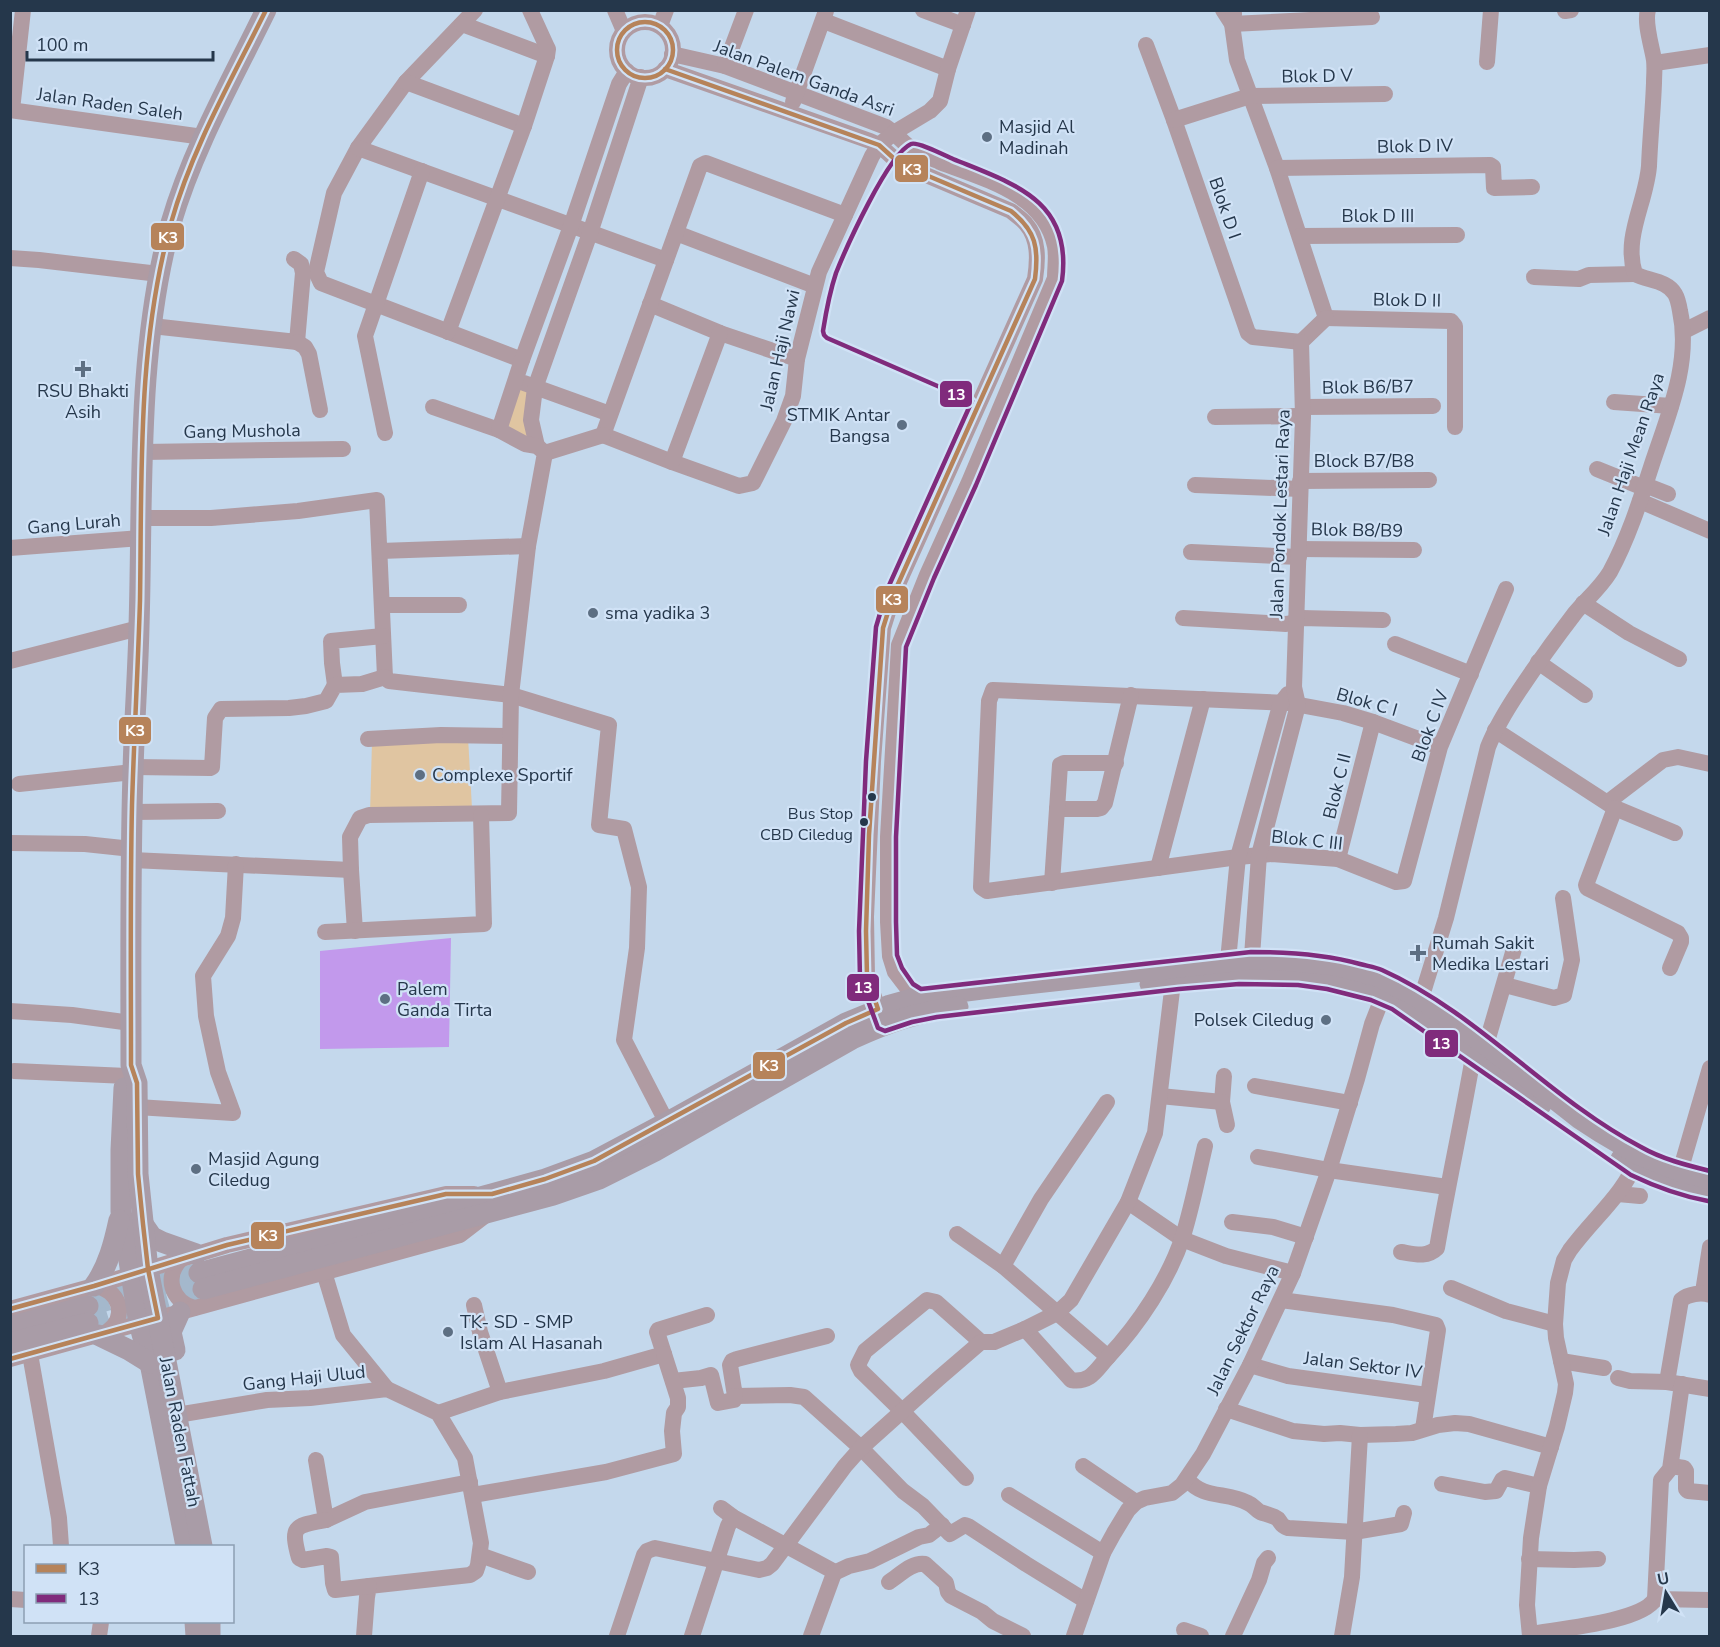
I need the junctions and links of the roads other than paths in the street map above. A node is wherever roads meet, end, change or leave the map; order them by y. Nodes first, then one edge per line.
1 (23, 10) edge
2 (266, 10) edge
3 (475, 10) edge
4 (530, 10) edge
5 (615, 10) edge
6 (666, 10) edge
7 (747, 10) edge
8 (923, 10) edge
9 (1491, 10) edge
10 (1571, 10) edge
11 (1648, 10) edge
12 (1565, 11) edge
13 (1230, 15) edge
14 (825, 16) edge
15 (1372, 17) dead end
16 (966, 18) edge
17 (641, 21) edge
18 (462, 24) junction
19 (1146, 45) dead end
20 (672, 54) junction
21 (1710, 55) edge
22 (547, 56) junction
23 (1487, 62) dead end
24 (1655, 63) junction
25 (725, 66) junction
26 (665, 69) junction
27 (948, 69) junction
28 (634, 74) junction
29 (406, 82) junction
30 (796, 92) junction
31 (1385, 94) dead end
32 (1250, 96) junction
33 (11, 110) edge
34 (789, 112) junction
35 (1174, 120) junction
36 (524, 126) junction
37 (895, 132) junction
38 (203, 137) junction
39 (879, 145) junction
40 (358, 148) junction
41 (914, 151) junction
42 (900, 164) junction
43 (1277, 168) junction
44 (422, 171) junction
45 (1532, 187) dead end
46 (497, 198) junction
47 (845, 215) junction
48 (572, 226) junction
49 (590, 233) junction
50 (676, 233) junction
51 (1457, 235) dead end
52 (1299, 236) junction
53 (10, 258) edge
54 (294, 259) dead end
55 (666, 260) junction
56 (159, 274) junction
57 (1635, 274) junction
58 (1534, 277) dead end
59 (815, 286) junction
60 (375, 303) junction
61 (650, 304) junction
62 (1326, 318) junction
63 (1710, 318) edge
64 (152, 326) junction
65 (1684, 331) junction
66 (448, 332) junction
67 (720, 333) junction
68 (297, 342) junction
69 (1301, 342) junction
70 (797, 359) junction
71 (522, 360) junction
72 (515, 380) junction
73 (535, 388) junction
74 (1614, 402) dead end
75 (1433, 406) dead end
76 (1671, 406) junction
77 (433, 407) dead end
78 (320, 410) dead end
79 (1303, 412) junction
80 (610, 414) junction
81 (1215, 417) dead end
82 (1455, 427) dead end
83 (499, 430) junction
84 (385, 433) dead end
85 (603, 435) junction
86 (343, 449) dead end
87 (541, 449) junction
88 (143, 452) junction
89 (672, 462) junction
90 (1597, 469) dead end
91 (1429, 480) dead end
92 (1195, 484) dead end
93 (1300, 485) junction
94 (1643, 491) junction
95 (1668, 494) dead end
96 (141, 528) junction
97 (1710, 531) edge
98 (528, 546) junction
99 (10, 548) edge
100 (1414, 550) dead end
101 (380, 551) junction
102 (1191, 552) dead end
103 (1299, 553) junction
104 (1506, 589) dead end
105 (1583, 603) junction
106 (382, 605) junction
107 (459, 605) dead end
108 (1183, 618) dead end
109 (1383, 620) dead end
110 (1296, 622) junction
111 (139, 628) junction
112 (383, 636) junction
113 (1395, 644) dead end
114 (1679, 659) dead end
115 (10, 661) edge
116 (1538, 662) junction
117 (1471, 674) junction
118 (385, 677) junction
119 (335, 685) junction
120 (511, 695) junction
121 (1131, 695) junction
122 (1585, 695) dead end
123 (1203, 699) junction
124 (1289, 704) junction
125 (1373, 722) junction
126 (1495, 730) junction
127 (506, 736) dead end
128 (368, 739) dead end
129 (1440, 747) junction
130 (1116, 763) junction
131 (1710, 764) edge
132 (133, 769) junction
133 (19, 784) dead end
134 (1612, 805) junction
135 (1057, 809) junction
136 (218, 811) dead end
137 (133, 812) junction
138 (480, 815) junction
139 (1675, 833) dead end
140 (869, 835) junction
141 (888, 837) junction
142 (10, 843) edge
143 (132, 854) junction
144 (1259, 855) junction
145 (1238, 857) junction
146 (1338, 859) junction
147 (236, 864) junction
148 (1158, 868) junction
149 (351, 870) junction
150 (1404, 880) joint
151 (1052, 883) junction
152 (1563, 898) dead end
153 (356, 931) junction
154 (325, 932) dead end
155 (1514, 949) dead end
156 (1252, 967) junction
157 (1670, 968) dead end
158 (1228, 969) junction
159 (1173, 982) junction
160 (1505, 985) junction
161 (1383, 996) junction
162 (919, 997) junction
163 (1421, 999) junction
164 (10, 1011) edge
165 (881, 1017) junction
166 (131, 1023) junction
167 (1479, 1051) junction
168 (1710, 1068) edge
169 (14, 1071) dead end
170 (129, 1071) junction
171 (1224, 1076) dead end
172 (1255, 1086) dead end
173 (1160, 1096) junction
174 (1107, 1102) dead end
175 (1222, 1102) junction
176 (1350, 1103) junction
177 (137, 1107) junction
178 (667, 1122) junction
179 (1227, 1125) dead end
180 (1205, 1146) dead end
181 (1258, 1157) dead end
182 (1637, 1161) junction
183 (1329, 1170) junction
184 (1678, 1178) junction
185 (1710, 1179) edge
186 (1447, 1187) junction
187 (1618, 1194) junction
188 (1710, 1194) edge
189 (1640, 1196) dead end
190 (1128, 1202) junction
191 (491, 1204) junction
192 (121, 1211) junction
193 (1232, 1222) dead end
194 (143, 1224) junction
195 (957, 1234) dead end
196 (1306, 1237) junction
197 (1182, 1239) junction
198 (1710, 1247) edge
199 (1401, 1252) dead end
200 (1003, 1266) junction
201 (139, 1272) junction
202 (324, 1272) junction
203 (1293, 1273) junction
204 (192, 1282) junction
205 (1451, 1288) dead end
206 (1706, 1293) edge
207 (1281, 1300) junction
208 (474, 1305) dead end
209 (10, 1309) edge
210 (1057, 1313) junction
211 (707, 1315) dead end
212 (95, 1316) junction
213 (149, 1321) junction
214 (1555, 1324) junction
215 (10, 1327) edge
216 (1025, 1329) junction
217 (827, 1336) dead end
218 (981, 1342) junction
219 (10, 1343) edge
220 (30, 1354) junction
221 (664, 1354) junction
222 (1108, 1357) junction
223 (10, 1359) edge
224 (1561, 1361) junction
225 (150, 1363) junction
226 (1250, 1365) junction
227 (1604, 1368) dead end
228 (1618, 1378) dead end
229 (673, 1381) junction
230 (1674, 1383) junction
231 (387, 1389) junction
232 (1710, 1389) edge
233 (172, 1390) junction
234 (500, 1392) junction
235 (1427, 1395) junction
236 (735, 1396) junction
237 (1226, 1409) junction
238 (902, 1412) junction
239 (438, 1413) junction
240 (177, 1415) junction
241 (1423, 1429) junction
242 (1360, 1435) junction
243 (1551, 1447) junction
244 (861, 1448) junction
245 (316, 1460) dead end
246 (1083, 1466) dead end
247 (1671, 1466) junction
248 (966, 1478) dead end
249 (1187, 1479) junction
250 (1442, 1484) dead end
251 (1539, 1486) junction
252 (471, 1488) junction
253 (1710, 1493) edge
254 (1009, 1495) dead end
255 (1136, 1502) junction
256 (1404, 1513) dead end
257 (326, 1520) junction
258 (942, 1525) junction
259 (1354, 1532) junction
260 (61, 1545) edge
261 (186, 1545) edge
262 (202, 1545) edge
263 (786, 1545) junction
264 (1102, 1553) junction
265 (480, 1555) junction
266 (1268, 1558) dead end
267 (1529, 1559) junction
268 (1598, 1559) dead end
269 (717, 1561) junction
270 (528, 1572) dead end
271 (834, 1573) junction
272 (889, 1582) dead end
273 (368, 1587) junction
274 (1655, 1599) junction
275 (1086, 1600) junction
276 (1710, 1600) edge
277 (1184, 1630) dead end
278 (1530, 1635) edge
279 (364, 1636) edge
280 (617, 1636) edge
281 (692, 1636) edge
282 (811, 1636) edge
283 (1023, 1636) edge
284 (1074, 1636) edge
285 (1201, 1636) edge
286 (1233, 1636) edge
287 (1342, 1636) edge

1 - 33 street
2 - 38 main road
3 - 18 street
4 - 22 street
5 - 17 street
6 - 17 street
7 - 25 street
8 - 16 street
9 - 23 street
10 - 12 street
11 - 24 street
13 - 15 street
13 - 32 street
14 - 27 street
14 - 30 street
16 - 27 street
17 - 20 street
17 - 28 street
18 - 22 street
18 - 29 street
19 - 35 street, Blok D I
20 - 25 street, Jalan Palem Ganda Asri
20 - 26 street
21 - 24 street
22 - 36 street
24 - 57 street
25 - 30 street, Jalan Palem Ganda Asri
26 - 28 street
26 - 34 street, Jalan Palem Ganda Asri
27 - 37 street
28 - 48 street
28 - 49 street
29 - 36 street
29 - 40 street
30 - 34 street
30 - 37 street, Jalan Palem Ganda Asri
31 - 32 street, Blok D V
32 - 35 street, Blok D V
32 - 43 street
33 - 38 street, Jalan Raden Saleh
34 - 39 street, Jalan Palem Ganda Asri
35 - 69 street, Blok D I
36 - 46 street
37 - 39 street
37 - 41 street, Jalan Palem Ganda Asri
38 - 56 main road
39 - 42 street, Jalan Palem Ganda Asri
39 - 47 street, Jalan Haji Nawi
40 - 44 street
40 - 60 street
41 - 42 street
41 - 141 street, Jalan Palem Ganda Asri
42 - 140 street, Jalan Palem Ganda Asri
43 - 45 street, Blok D IV
43 - 52 street
44 - 46 street
44 - 60 street
46 - 48 street
46 - 66 street
47 - 50 street
47 - 59 street, Jalan Haji Nawi
48 - 49 street
48 - 71 street
49 - 55 street
49 - 73 street
50 - 55 street
50 - 59 street
51 - 52 street, Blok D III
52 - 62 street
53 - 56 street
54 - 68 street
55 - 61 street
56 - 64 main road
57 - 58 street
57 - 65 street, Jalan Haji Mean Raya
59 - 70 street, Jalan Haji Nawi
60 - 66 street
60 - 84 street
61 - 67 street
61 - 80 street
62 - 69 street
62 - 82 street, Blok D II
63 - 65 street
64 - 68 street
64 - 88 main road
65 - 76 street, Jalan Haji Mean Raya
66 - 71 street
67 - 70 street
67 - 89 street
68 - 78 street
69 - 79 street, Jalan Pondok Lestari Raya
70 - 89 street, Jalan Haji Nawi
71 - 72 street
72 - 73 street
72 - 83 street
73 - 80 street
73 - 87 street
74 - 76 street
75 - 79 street, Blok B6/B7
76 - 94 street, Jalan Haji Mean Raya
77 - 83 street
79 - 81 street, Blok B6/B7
79 - 93 street, Jalan Pondok Lestari Raya
80 - 85 street
83 - 87 street
85 - 87 street
85 - 89 street, Jalan Haji Nawi
86 - 88 street, Gang Mushola
87 - 98 street
88 - 96 main road
90 - 94 street
91 - 93 street, Block B7/B8
92 - 93 street, Block B7/B8
93 - 103 street, Jalan Pondok Lestari Raya
94 - 95 street
94 - 97 street
94 - 105 street, Jalan Haji Mean Raya
96 - 99 street, Gang Lurah
96 - 101 street, Gang Lurah
96 - 111 main road
98 - 101 street
98 - 120 street
100 - 103 street, Blok B8/B9
101 - 106 street
102 - 103 street, Blok B8/B9
103 - 110 street, Jalan Pondok Lestari Raya
104 - 117 street, Blok C IV
105 - 114 street
105 - 116 street, Jalan Haji Mean Raya
106 - 107 street
106 - 112 street
108 - 110 street
109 - 110 street
110 - 124 street, Jalan Pondok Lestari Raya
111 - 115 street
111 - 132 main road
112 - 118 street
112 - 119 street
113 - 117 street
116 - 122 street
116 - 126 street, Jalan Haji Mean Raya
117 - 129 street, Blok C IV
118 - 119 street
118 - 120 street
119 - 132 street
120 - 138 street
120 - 178 street
121 - 123 street, Blok C I
121 - 130 street
121 - 151 street, Blok C I
123 - 124 street, Blok C I
123 - 148 street
124 - 125 street, Blok C I
124 - 144 street, Jalan Pondok Lestari Raya
124 - 145 street, Jalan Pondok Lestari Raya
125 - 129 street, Blok C I
125 - 146 street, Blok C II
126 - 134 street
126 - 163 street, Jalan Haji Mean Raya
127 - 128 street
129 - 150 street, Blok C IV
130 - 135 street
130 - 135 street
131 - 134 street
132 - 133 street
132 - 137 main road
134 - 139 street
134 - 157 street
135 - 151 street
136 - 137 street
137 - 143 main road
138 - 149 street
138 - 153 street
140 - 141 street
140 - 165 street, Jalan Palem Ganda Asri
141 - 162 street, Jalan Palem Ganda Asri
142 - 143 street
143 - 147 street
143 - 166 main road
144 - 145 street, Blok C III
144 - 146 street, Blok C III
144 - 156 street, Jalan Pondok Lestari Raya
145 - 148 street, Blok C III
145 - 158 street, Jalan Pondok Lestari Raya
146 - 150 street, Blok C III
147 - 149 street
147 - 177 street
148 - 151 street, Blok C III
149 - 153 street
152 - 160 street
153 - 154 street
155 - 160 street
156 - 158 main road
156 - 161 main road
156 - 163 main road
158 - 159 main road
158 - 162 main road
159 - 165 main road
159 - 173 street
160 - 167 street
161 - 167 main road
161 - 176 street, Jalan Sektor Raya
162 - 165 main road
163 - 167 main road
164 - 166 street
165 - 178 main road
165 - 191 main road
166 - 170 main road
167 - 182 main road
167 - 186 street
168 - 184 street
169 - 170 street
170 - 177 main road
170 - 192 main road
171 - 175 street
172 - 176 street
173 - 175 street
173 - 190 street
174 - 200 street
175 - 179 street
176 - 183 street, Jalan Sektor Raya
177 - 194 main road
178 - 191 main road
180 - 197 street
181 - 183 street
182 - 184 main road
182 - 187 street
183 - 186 street
183 - 196 street, Jalan Sektor Raya
184 - 185 main road
184 - 188 main road
186 - 199 street
187 - 189 street
187 - 214 street
190 - 197 street
190 - 210 street
191 - 202 street
191 - 204 main road
192 - 201 main road
192 - 212 main road
193 - 196 street
194 - 201 main road
194 - 204 main road
195 - 200 street
196 - 203 street, Jalan Sektor Raya
197 - 203 street
197 - 222 street
198 - 206 street
200 - 210 street
201 - 204 street
201 - 212 street
201 - 213 main road
202 - 204 street
202 - 231 street
203 - 207 street, Jalan Sektor Raya
204 - 213 street
204 - 233 main road
205 - 214 street
206 - 230 street
207 - 226 street, Jalan Sektor Raya
207 - 235 street, Jalan Sektor IV
208 - 234 street
209 - 212 street
210 - 216 street
210 - 222 street
211 - 221 street
212 - 213 street
212 - 215 main road
212 - 219 main road
212 - 220 street
212 - 225 main road
213 - 225 main road, Jalan Raden Fattah
213 - 233 main road, Jalan Raden Fattah
214 - 224 street
216 - 218 street
216 - 222 street
217 - 236 street
218 - 238 street
218 - 238 street
220 - 223 street
220 - 260 street
221 - 229 street
221 - 234 street
224 - 227 street
224 - 243 street
225 - 261 main road, Jalan Raden Fattah
226 - 235 street, Jalan Sektor IV
226 - 237 street, Jalan Sektor Raya
228 - 230 street
229 - 236 street
229 - 252 street
230 - 232 street
230 - 247 street
231 - 239 street, Gang Haji Ulud
231 - 240 street, Gang Haji Ulud
233 - 240 main road, Jalan Raden Fattah
234 - 239 street
235 - 241 street
236 - 244 street
237 - 242 street
237 - 249 street, Jalan Sektor Raya
238 - 244 street
238 - 248 street
239 - 252 street
240 - 262 main road, Jalan Raden Fattah
241 - 242 street
241 - 243 street
242 - 259 street
243 - 251 street
244 - 258 street
244 - 263 street
245 - 257 street
246 - 255 street
247 - 253 street
247 - 274 street
249 - 255 street, Jalan Sektor Raya
249 - 259 street
250 - 251 street
251 - 267 street
252 - 257 street
252 - 265 street
254 - 264 street
255 - 264 street
256 - 259 street
257 - 273 street
258 - 271 street
258 - 275 street
259 - 287 street
263 - 269 street
263 - 269 street
263 - 271 street
264 - 275 street
265 - 270 street
265 - 273 street
266 - 286 street
267 - 268 street
267 - 278 street
269 - 280 street
269 - 281 street
271 - 282 street
272 - 283 street
273 - 279 street
274 - 276 street
274 - 278 street
275 - 284 street
277 - 285 street

